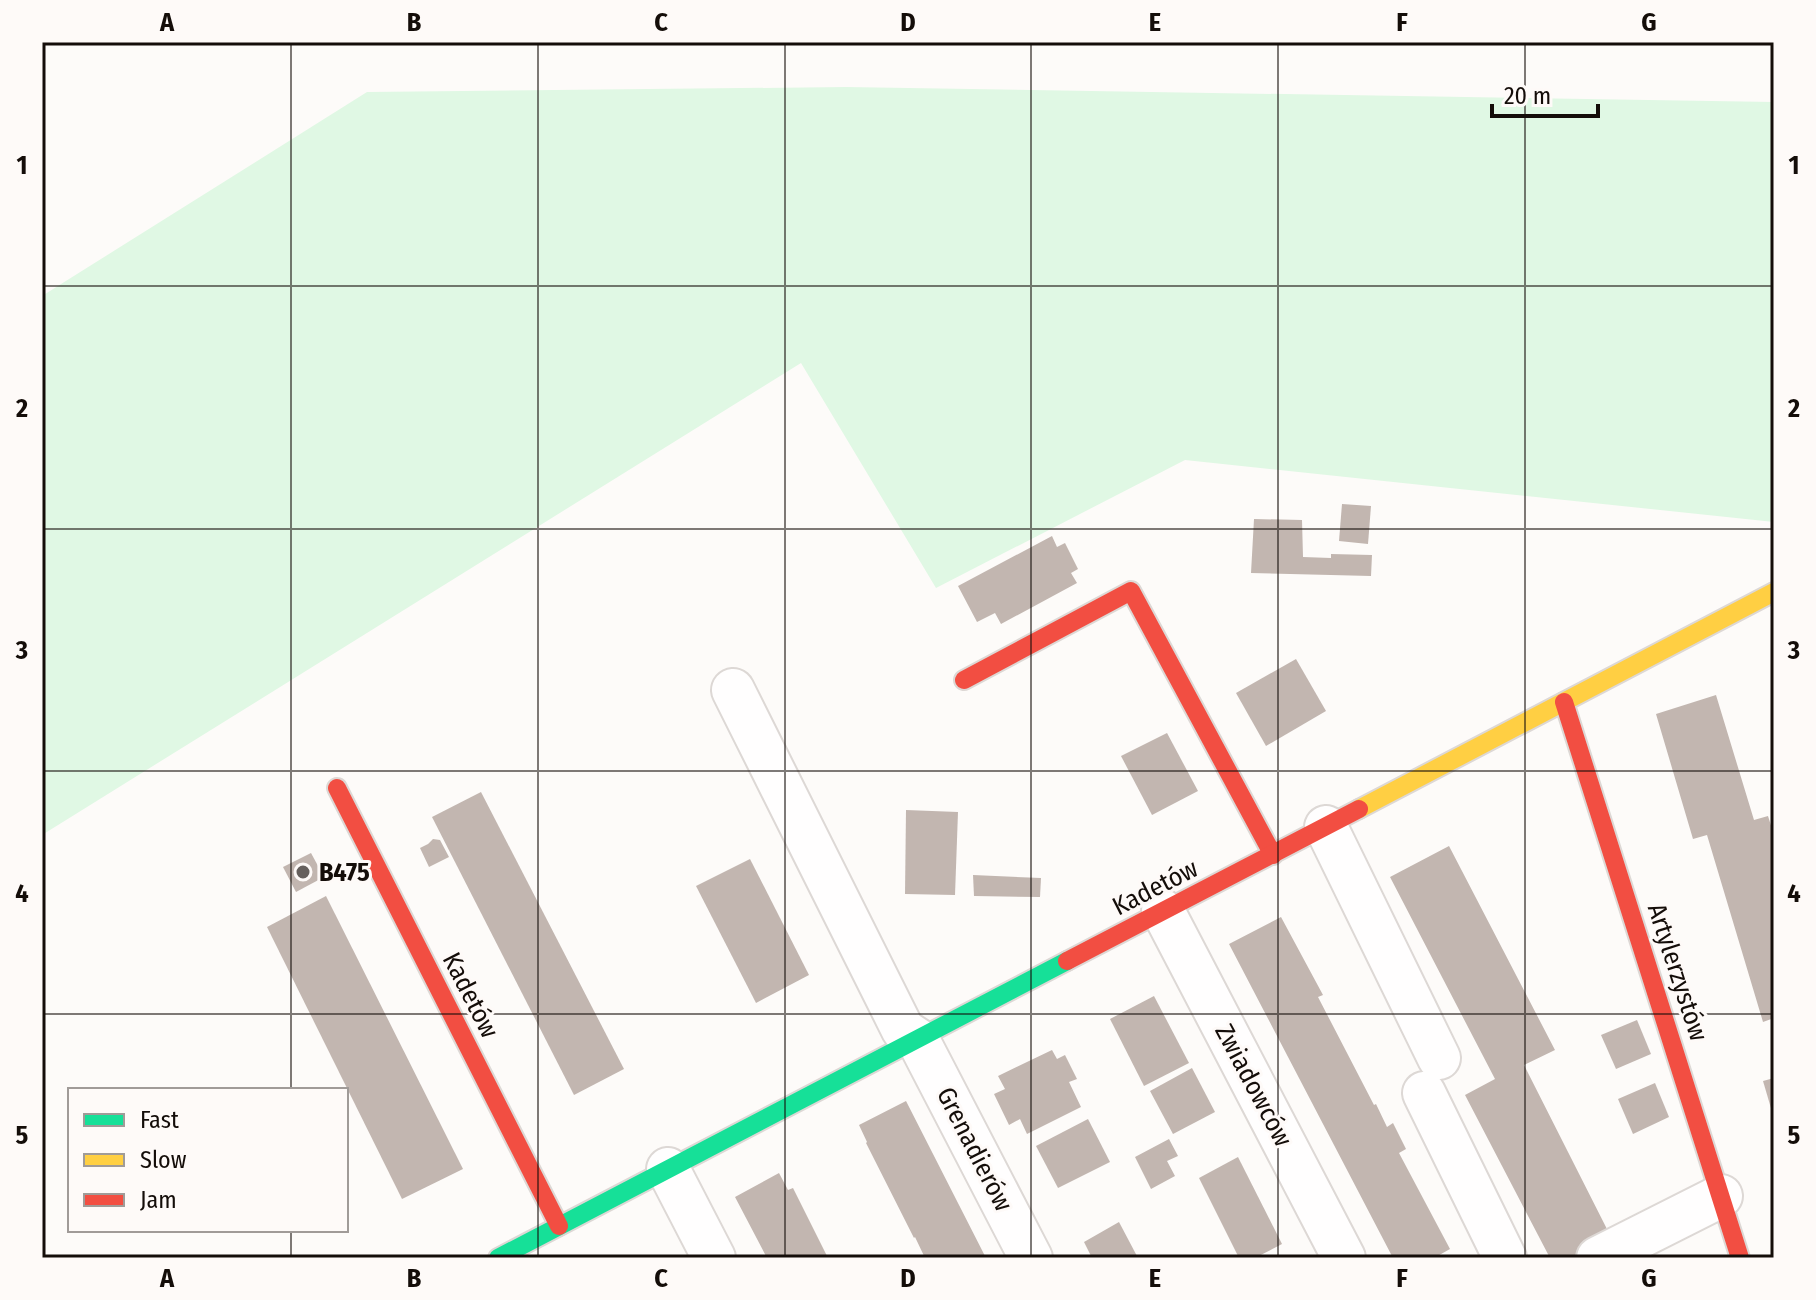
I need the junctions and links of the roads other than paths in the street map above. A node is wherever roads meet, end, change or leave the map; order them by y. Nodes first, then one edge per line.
1 (1774, 592) edge
2 (964, 680) dead end
3 (733, 690) dead end
4 (1564, 702) junction
5 (337, 788) dead end
6 (1326, 827) junction
7 (1273, 855) junction
8 (1163, 911) junction
9 (918, 1040) junction
10 (668, 1169) junction
11 (1721, 1196) junction
12 (559, 1226) junction
13 (498, 1258) edge
14 (714, 1258) edge
15 (1031, 1258) edge
16 (1344, 1258) edge
17 (1505, 1258) edge
18 (1598, 1258) edge
19 (1740, 1258) edge

1 - 4 street, Kadetów
2 - 7 street
3 - 9 street, Grenadierów
4 - 6 street, Kadetów
4 - 11 street, Artylerzystów
5 - 12 street, Kadetów
6 - 7 street, Kadetów
6 - 17 street
7 - 8 street, Kadetów
8 - 9 street, Kadetów
8 - 16 street, Zwiadowców
9 - 10 street, Kadetów
9 - 15 street, Grenadierów
10 - 12 street, Kadetów
10 - 14 street
11 - 18 street
11 - 19 street, Artylerzystów
12 - 13 street, Kadetów

